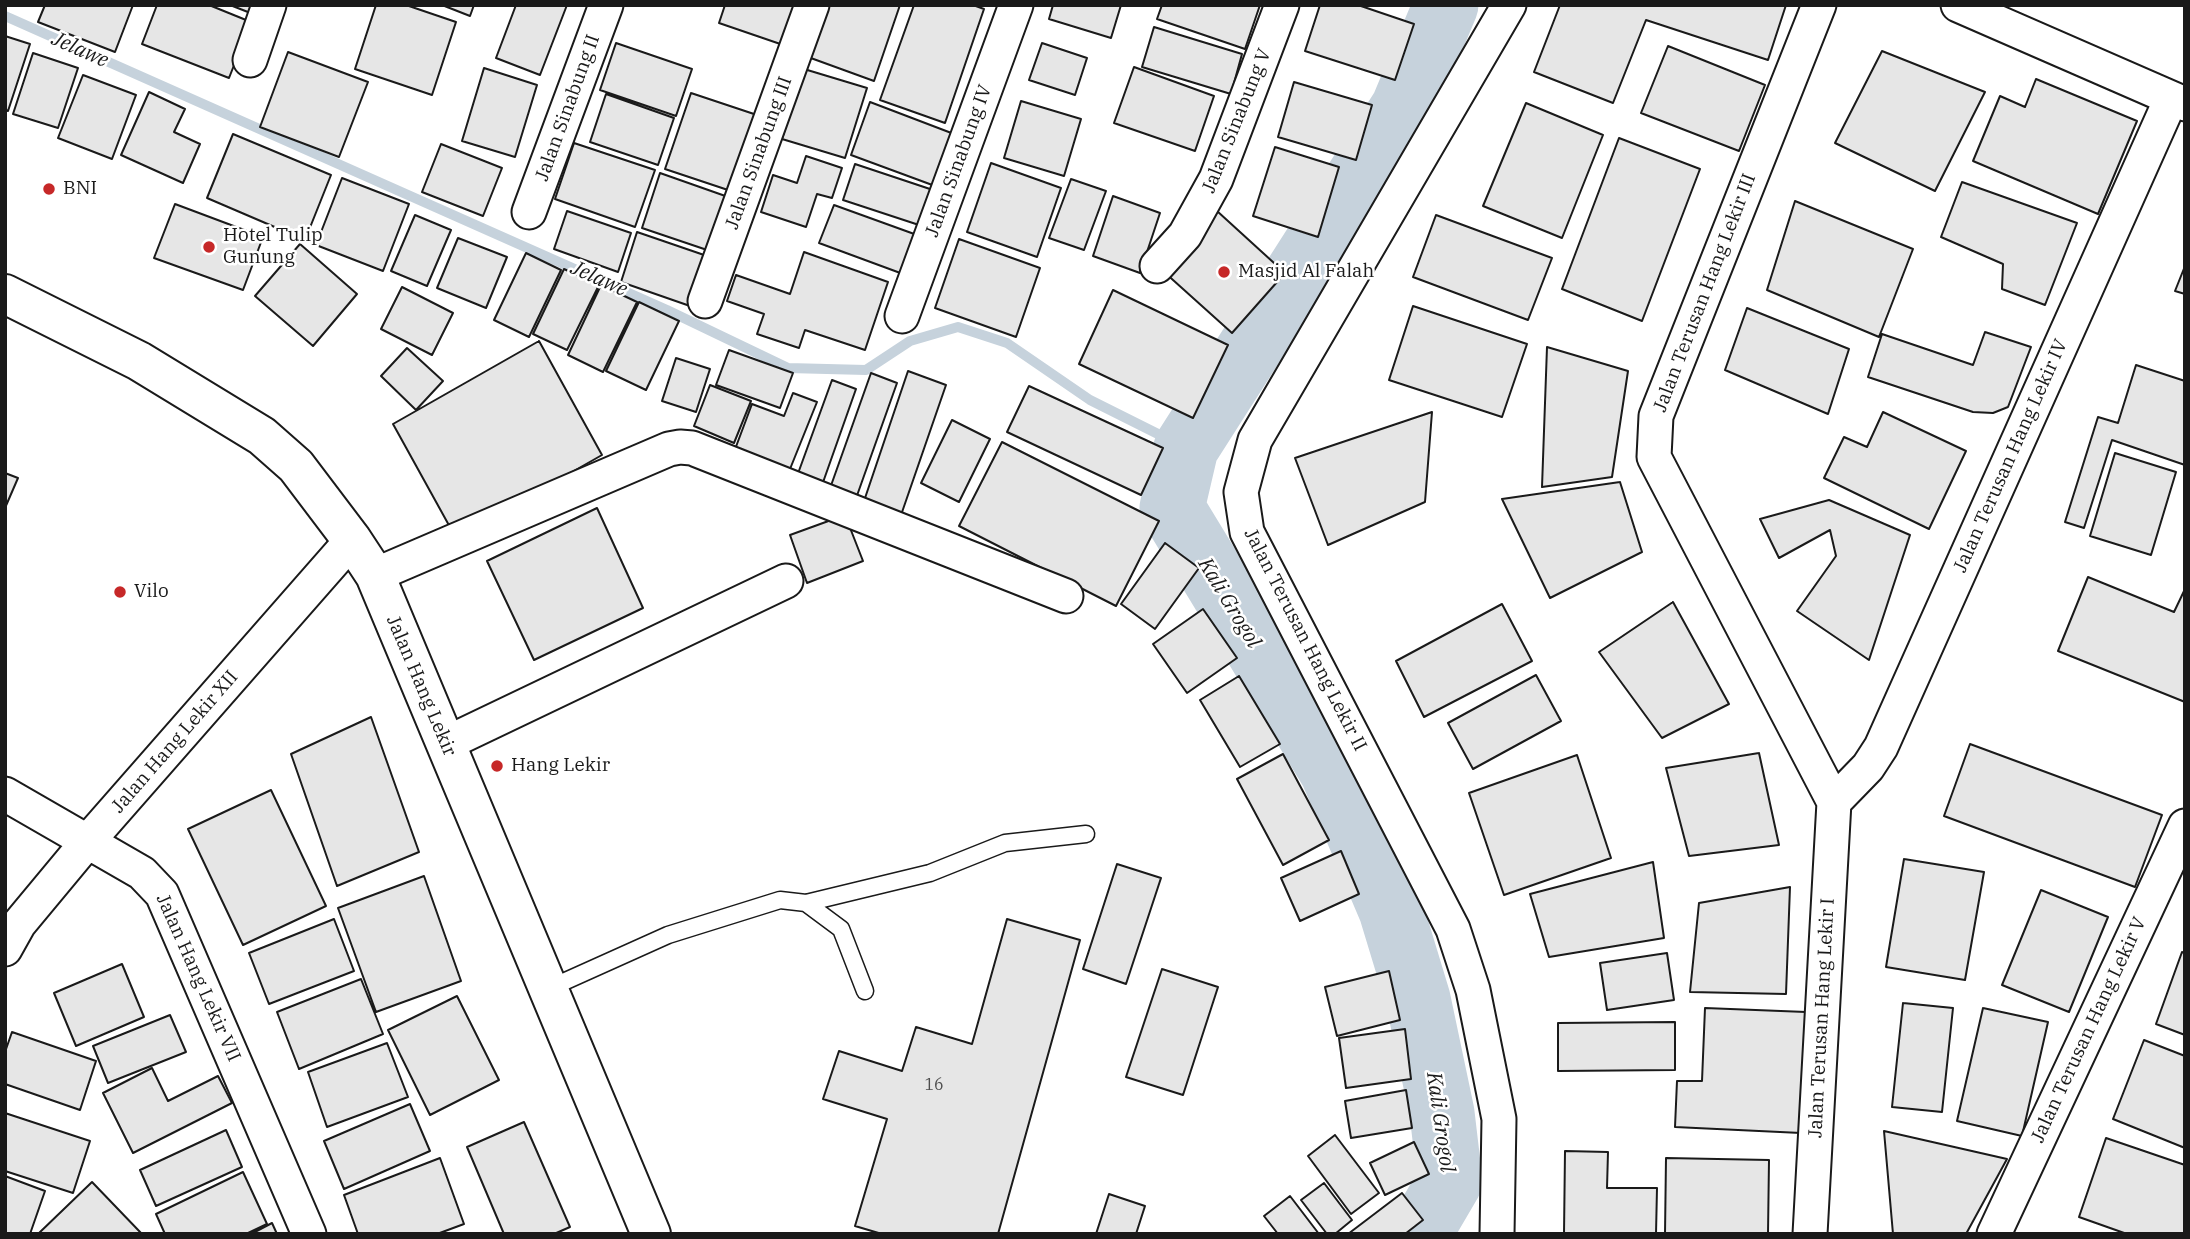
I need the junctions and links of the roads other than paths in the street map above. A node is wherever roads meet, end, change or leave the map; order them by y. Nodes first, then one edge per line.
1 (269, 5) edge
2 (606, 5) edge
3 (812, 5) edge
4 (1016, 5) edge
5 (1282, 5) edge
6 (1509, 5) edge
7 (1819, 5) edge
8 (1958, 5) edge
9 (250, 60) dead end
10 (2178, 101) edge
11 (529, 212) dead end
12 (1157, 266) dead end
13 (5, 294) edge
14 (705, 300) dead end
15 (902, 316) dead end
16 (352, 540) junction
17 (375, 575) junction
18 (786, 581) dead end
19 (1066, 596) dead end
20 (445, 744) junction
21 (5, 794) edge
22 (1834, 802) junction
23 (2185, 826) edge
24 (1086, 834) dead end
25 (88, 841) junction
26 (806, 903) junction
27 (5, 949) edge
28 (550, 988) junction
29 (865, 991) dead end
30 (309, 1234) edge
31 (651, 1234) edge
32 (1497, 1234) edge
33 (1810, 1234) edge
34 (1994, 1234) edge

1 - 9 street
2 - 11 street, Jalan Sinabung II
3 - 14 street, Jalan Sinabung III
4 - 15 street, Jalan Sinabung IV
5 - 12 street, Jalan Sinabung V
6 - 32 street, Jalan Terusan Hang Lekir II
7 - 22 street, Jalan Terusan Hang Lekir III
8 - 10 street
10 - 22 street, Jalan Terusan Hang Lekir IV
13 - 16 main road, Jalan Hang Lekir
16 - 17 main road, Jalan Hang Lekir
16 - 25 street, Jalan Hang Lekir XII
17 - 19 street
17 - 20 main road, Jalan Hang Lekir
18 - 20 street
20 - 28 main road, Jalan Hang Lekir
21 - 25 street, Jalan Hang Lekir VII
22 - 33 street, Jalan Terusan Hang Lekir I
23 - 34 street, Jalan Terusan Hang Lekir V
24 - 26 lane
25 - 27 street, Jalan Hang Lekir XII
25 - 30 street, Jalan Hang Lekir VII
26 - 28 lane
26 - 29 lane
28 - 31 main road, Jalan Hang Lekir

